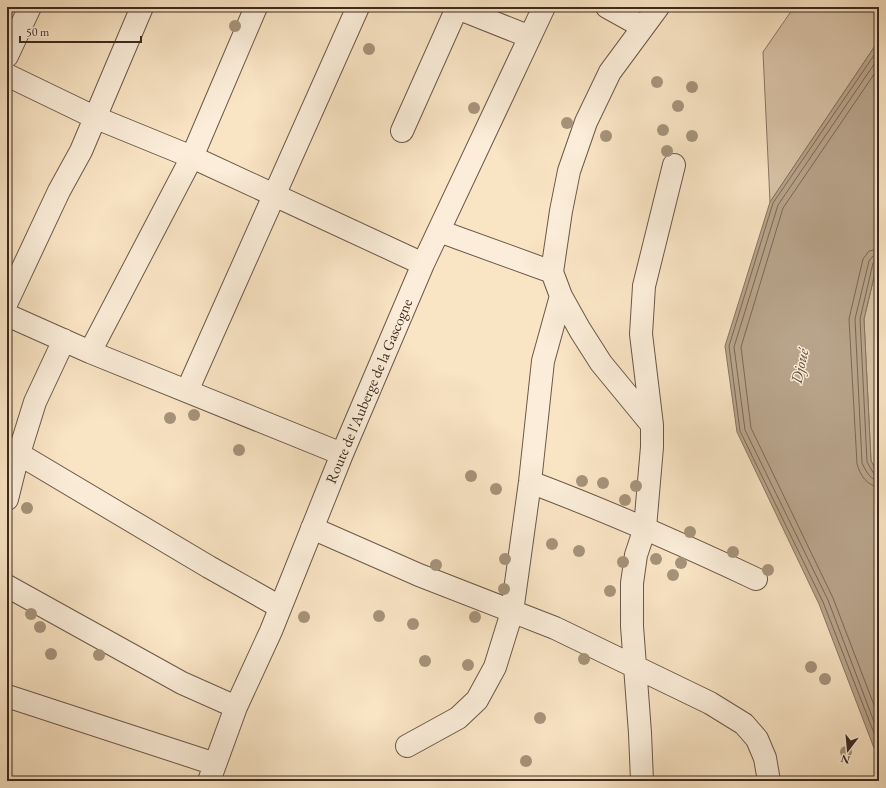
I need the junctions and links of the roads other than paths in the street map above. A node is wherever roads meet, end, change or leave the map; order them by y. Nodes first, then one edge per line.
1 (30, 7) edge
2 (142, 7) edge
3 (256, 7) edge
4 (358, 7) edge
5 (544, 7) edge
6 (608, 7) edge
7 (658, 7) edge
8 (456, 8) edge
9 (643, 27) junction
10 (530, 36) junction
11 (7, 56) edge
12 (7, 76) edge
13 (94, 117) junction
14 (402, 131) dead end
15 (192, 157) junction
16 (674, 165) dead end
17 (274, 195) junction
18 (439, 231) junction
19 (423, 264) junction
20 (552, 272) junction
21 (561, 296) junction
22 (7, 302) edge
23 (7, 315) edge
24 (64, 340) junction
25 (90, 352) junction
26 (188, 391) junction
27 (652, 425) junction
28 (13, 451) edge
29 (342, 454) junction
30 (530, 482) junction
31 (7, 499) edge
32 (312, 528) junction
33 (645, 528) junction
34 (756, 579) dead end
35 (7, 586) edge
36 (280, 607) junction
37 (512, 612) junction
38 (635, 666) junction
39 (7, 696) edge
40 (236, 707) junction
41 (407, 746) dead end
42 (212, 773) edge
43 (642, 781) edge
44 (769, 781) edge

1 - 11 street
2 - 13 street
3 - 15 street
4 - 17 street
5 - 10 street, Route de l'Auberge de la Gascogne
6 - 9 street
7 - 9 street
8 - 10 street
8 - 14 street
9 - 20 street
10 - 18 street, Route de l'Auberge de la Gascogne
12 - 13 street
13 - 15 street
13 - 22 street
15 - 17 street
15 - 25 street
16 - 27 street
17 - 19 street
17 - 26 street
18 - 19 street, Route de l'Auberge de la Gascogne
18 - 20 street
19 - 29 street, Route de l'Auberge de la Gascogne
20 - 21 street
21 - 27 street
21 - 30 street
23 - 24 street
24 - 25 street
24 - 28 street
25 - 26 street
26 - 29 street
27 - 33 street
28 - 31 street
28 - 36 street
29 - 32 street, Route de l'Auberge de la Gascogne
30 - 33 street
30 - 37 street
32 - 36 street, Route de l'Auberge de la Gascogne
32 - 37 street
33 - 34 street
33 - 38 street
35 - 40 street
36 - 40 street, Route de l'Auberge de la Gascogne
37 - 38 street
37 - 41 street
38 - 43 street
38 - 44 street
39 - 42 street
40 - 42 street, Route de l'Auberge de la Gascogne

